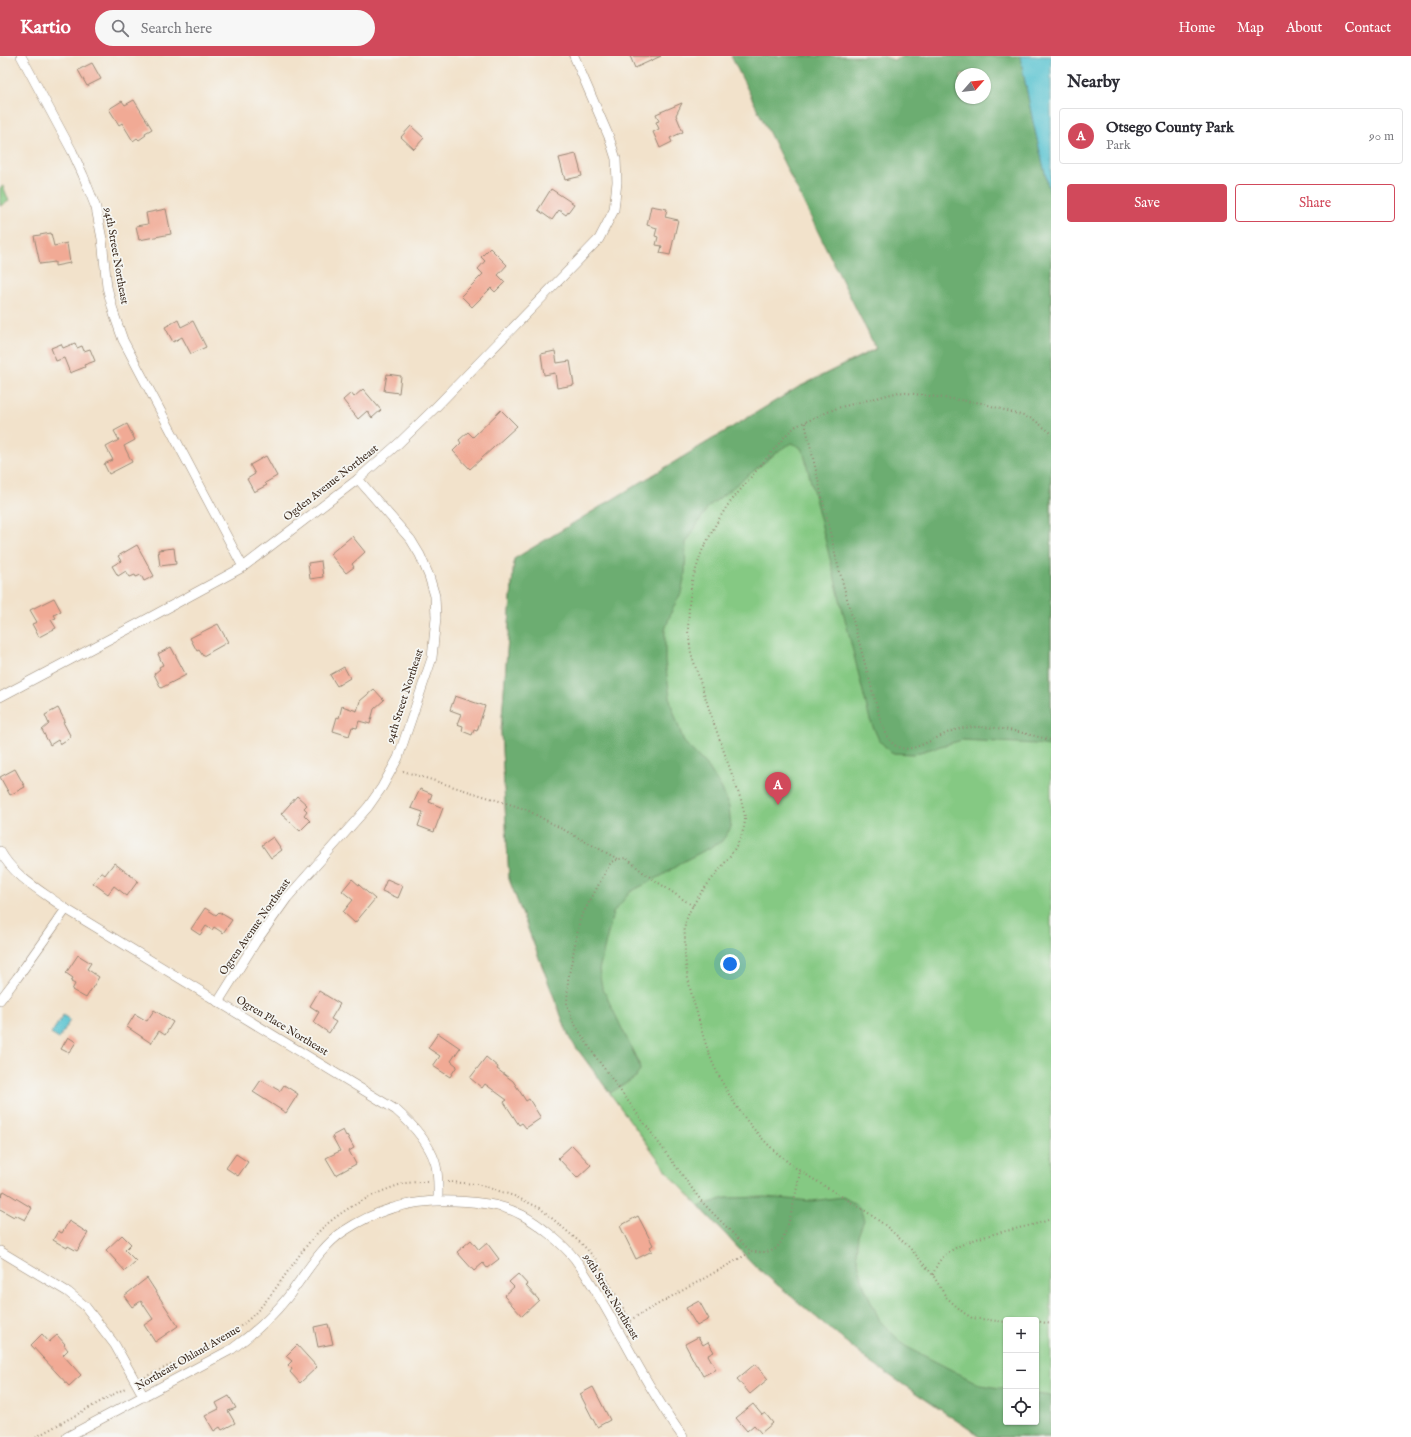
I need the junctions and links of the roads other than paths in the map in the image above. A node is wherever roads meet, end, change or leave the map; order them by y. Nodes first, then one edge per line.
1 (21, 56) edge
2 (574, 56) edge
3 (358, 479) junction
4 (243, 567) junction
5 (0, 696) edge
6 (330, 850) joint
7 (0, 851) edge
8 (66, 909) junction
9 (0, 1000) edge
10 (218, 1002) junction
11 (438, 1200) junction
12 (0, 1251) edge
13 (144, 1397) junction
14 (70, 1436) edge
15 (683, 1437) edge

1 - 4 street, 94th Street Northeast
2 - 3 street, Ogden Avenue Northeast
3 - 4 street, Ogden Avenue Northeast
3 - 6 street, 94th Street Northeast
4 - 5 street, Ogden Avenue Northeast
6 - 10 street, Ogren Avenue Northeast
7 - 8 street, Ogren Place Northeast
8 - 9 street
8 - 10 street, Ogren Place Northeast
10 - 11 street, Ogren Place Northeast
11 - 13 street, Northeast Ohland Avenue
11 - 15 street, 96th Street Northeast
12 - 13 street
13 - 14 street, Northeast Ohland Avenue

